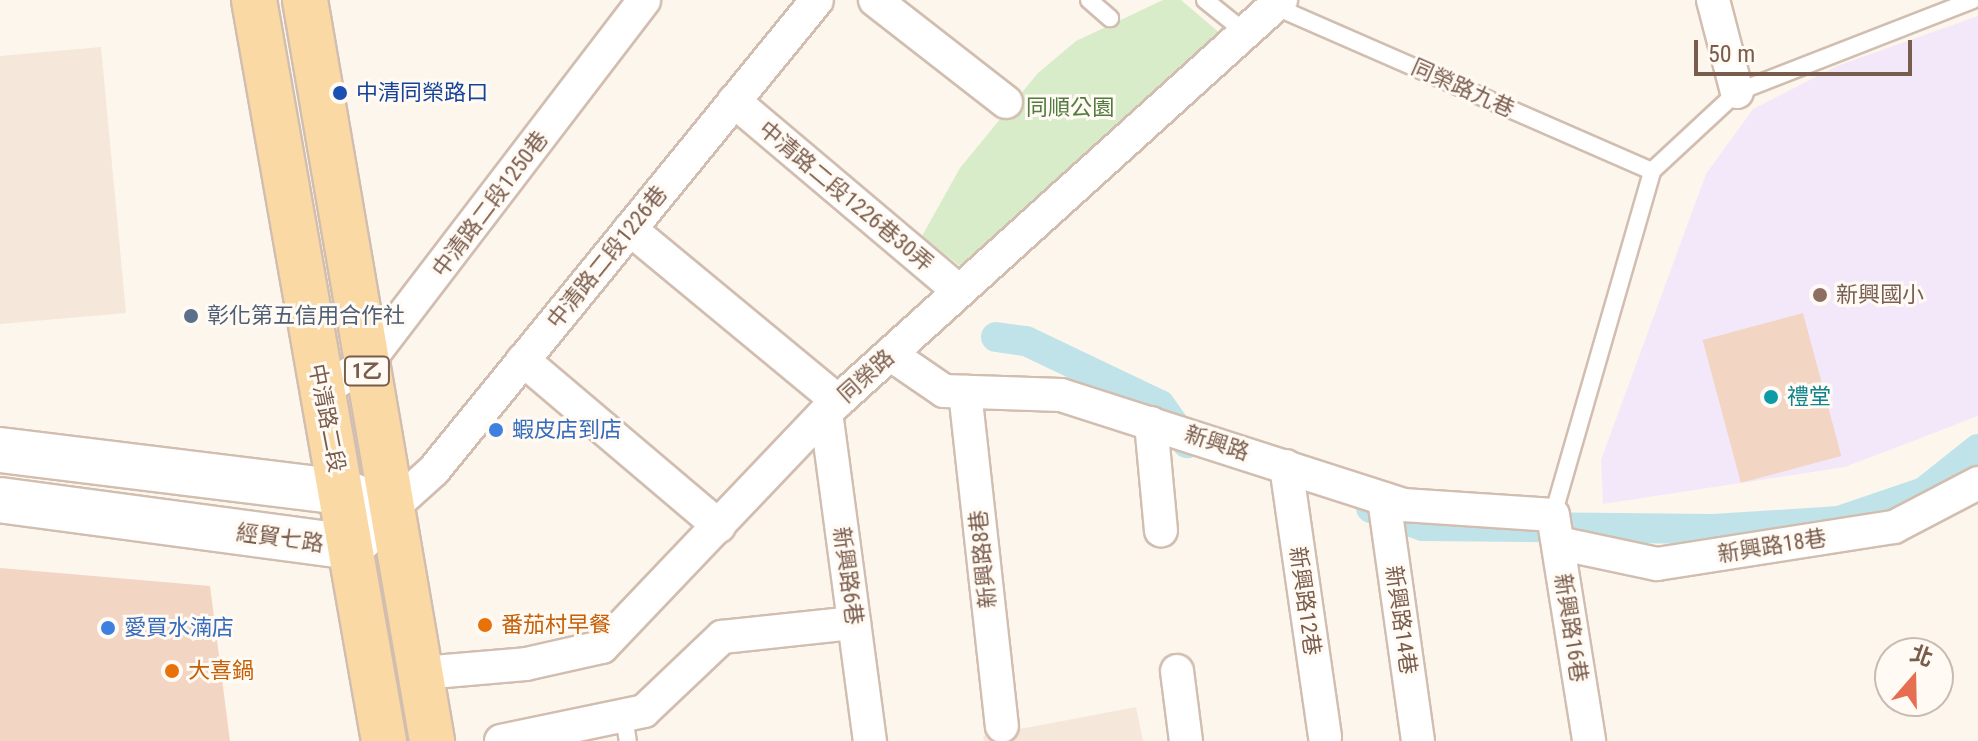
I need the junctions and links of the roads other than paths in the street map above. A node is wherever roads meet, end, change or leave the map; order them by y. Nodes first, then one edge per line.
1 (254, 0) edge
2 (305, 0) edge
3 (644, 0) edge
4 (817, 0) edge
5 (875, 0) edge
6 (1089, 0) edge
7 (1205, 0) edge
8 (1713, 0) edge
9 (1973, 0) edge
10 (1278, 3) edge
11 (1110, 18) dead end
12 (1245, 32) junction
13 (1737, 92) junction
14 (734, 101) junction
15 (1006, 102) dead end
16 (1652, 171) junction
17 (630, 229) junction
18 (959, 291) junction
19 (890, 354) junction
20 (523, 360) junction
21 (366, 364) junction
22 (321, 391) junction
23 (965, 392) junction
24 (832, 406) junction
25 (1151, 423) junction
26 (0, 450) edge
27 (1286, 466) junction
28 (1978, 483) edge
29 (342, 492) junction
30 (1384, 499) junction
31 (0, 500) edge
32 (391, 509) junction
33 (719, 526) junction
34 (1555, 529) junction
35 (1161, 531) dead end
36 (351, 547) junction
37 (854, 623) junction
38 (1177, 671) dead end
39 (422, 673) junction
40 (1002, 726) dead end
41 (626, 729) edge
42 (1325, 737) dead end
43 (384, 741) edge
44 (432, 741) edge
45 (501, 741) edge
46 (870, 741) edge
47 (1186, 741) edge
48 (1418, 741) edge
49 (1589, 741) edge

1 - 22 main road, 中清路二段 / 1乙
2 - 21 main road, 1乙
3 - 21 street, 中清路二段1250巷
4 - 14 street, 中清路二段1226巷
5 - 15 street
6 - 11 lane
7 - 12 lane
8 - 13 street
9 - 13 lane
10 - 12 street, 同榮路
10 - 16 lane, 同榮路九巷
12 - 18 street, 同榮路
13 - 16 lane
14 - 17 street, 中清路二段1226巷
14 - 18 street, 中清路二段1226巷30弄
16 - 34 lane
17 - 20 street, 中清路二段1226巷
17 - 24 street
18 - 19 street, 同榮路
19 - 23 street, 新興路
19 - 24 street, 同榮路
20 - 32 street, 中清路二段1226巷
20 - 33 street
21 - 22 street, 中清路二段1250巷
21 - 32 main road, 1乙
22 - 29 main road, 中清路二段 / 1乙
23 - 25 street, 新興路
23 - 40 street, 新興路8巷
24 - 33 street, 同榮路
24 - 37 street, 新興路6巷
25 - 27 street, 新興路
25 - 35 street
26 - 29 street
27 - 30 street, 新興路
27 - 42 street, 新興路12巷
28 - 34 street, 新興路18巷
29 - 32 street
29 - 36 main road, 中清路二段 / 1乙
30 - 34 street, 新興路
30 - 48 street, 新興路14巷
31 - 36 street, 經貿七路
32 - 36 street, 經貿七路
32 - 39 main road, 1乙
33 - 39 street, 同榮路
34 - 49 street, 新興路16巷
36 - 43 main road, 中清路二段 / 1乙
37 - 41 street
37 - 46 street, 新興路6巷
38 - 47 street
39 - 44 main road, 1乙
41 - 45 street

